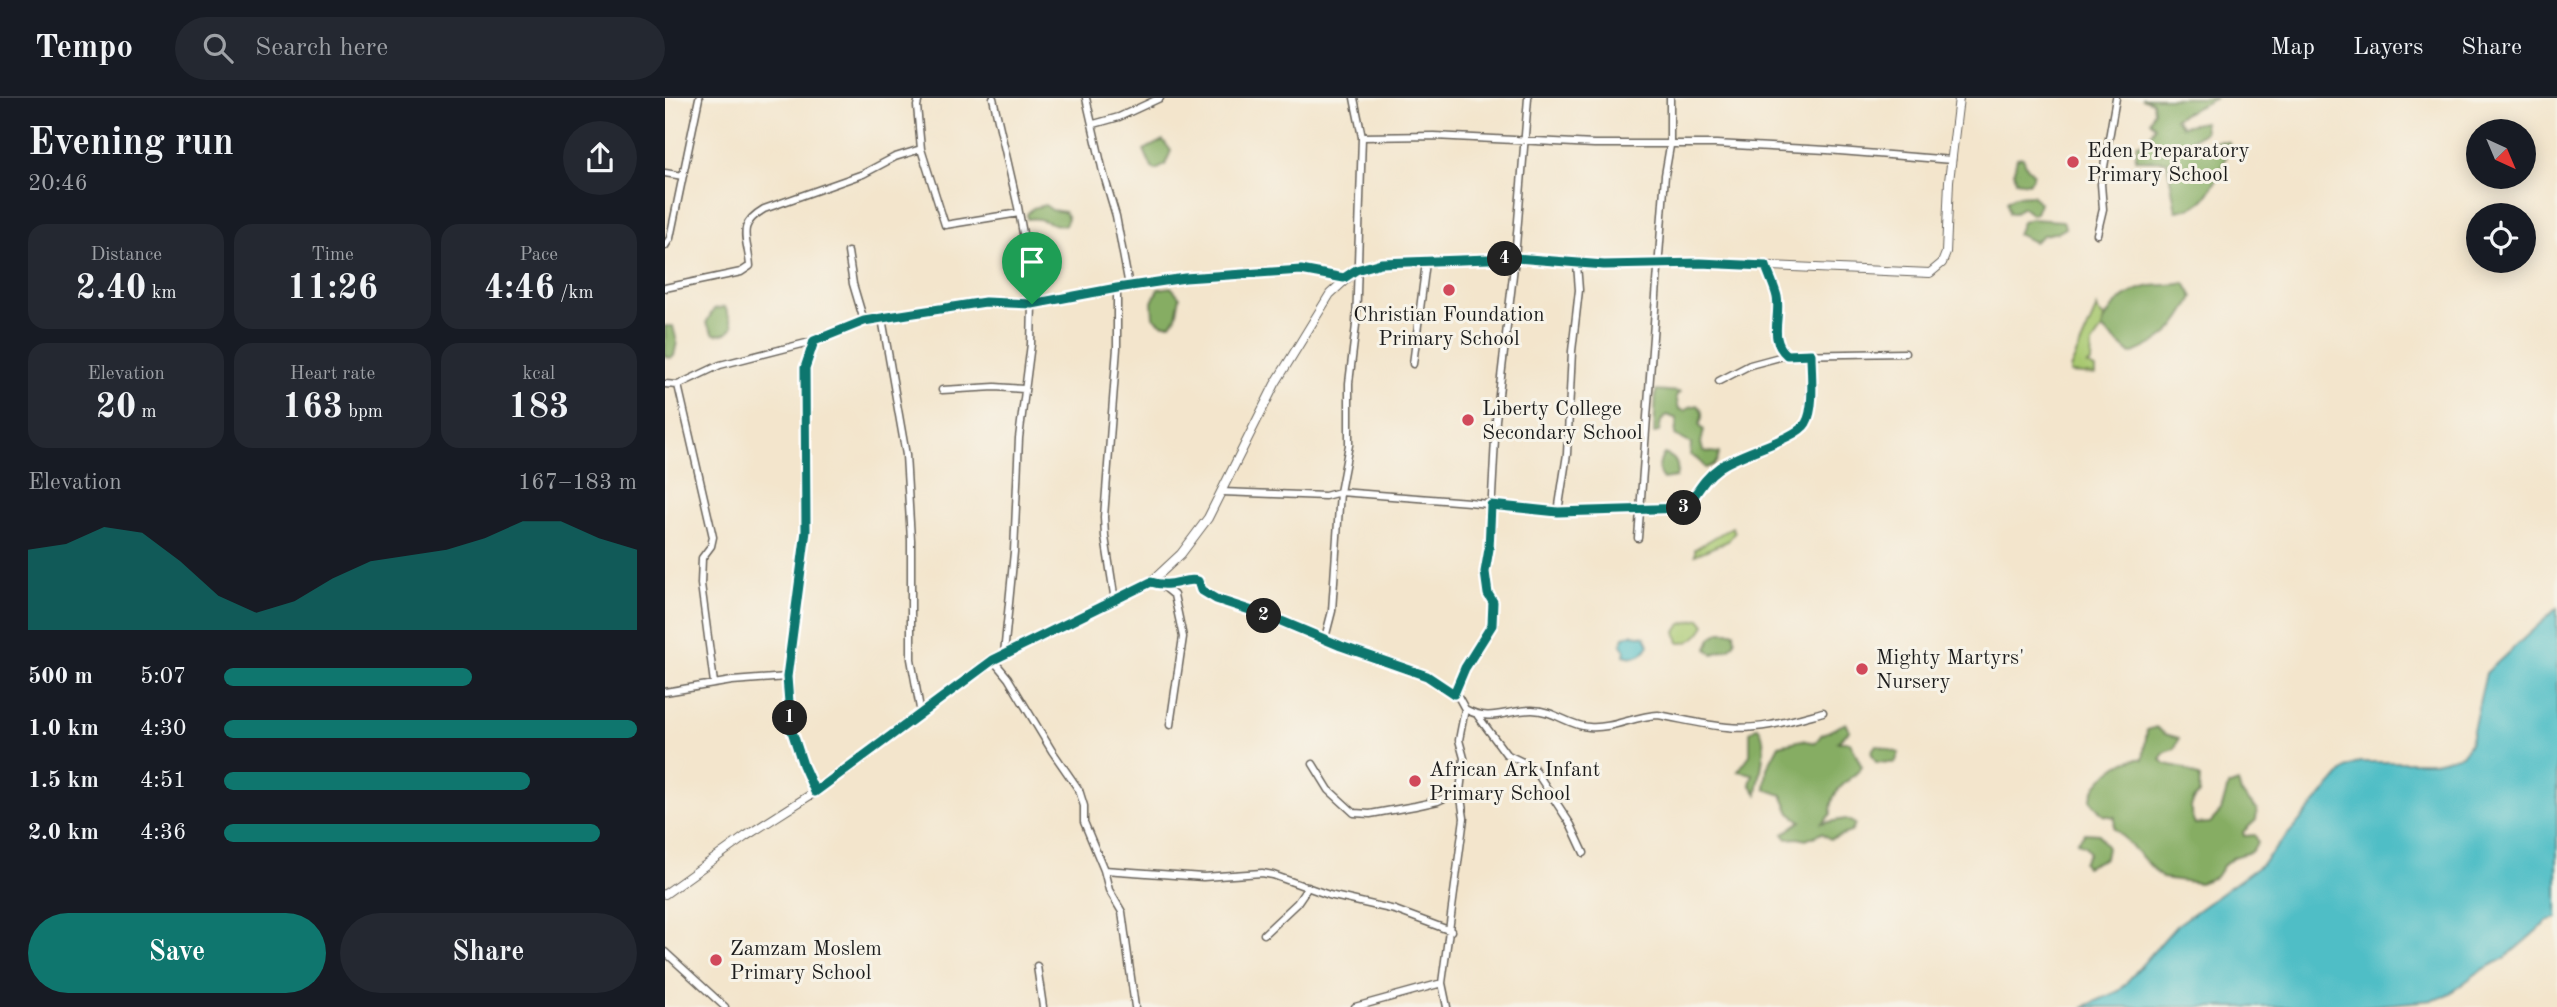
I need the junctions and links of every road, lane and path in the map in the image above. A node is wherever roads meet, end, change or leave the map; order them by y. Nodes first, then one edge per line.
1 (699, 98) edge
2 (919, 98) edge
3 (993, 98) edge
4 (1086, 98) edge
5 (1160, 98) edge
6 (1354, 98) edge
7 (1528, 98) edge
8 (1670, 98) edge
9 (1959, 98) edge
10 (2116, 98) edge
11 (1094, 124) junction
12 (1362, 137) junction
13 (1523, 141) junction
14 (1670, 146) junction
15 (921, 149) junction
16 (1952, 160) junction
17 (665, 173) edge
18 (683, 176) junction
19 (1019, 213) junction
20 (2097, 234) dead end
21 (665, 246) edge
22 (848, 253) dead end
23 (1515, 258) junction
24 (1426, 262) junction
25 (1577, 264) junction
26 (1660, 264) junction
27 (1766, 266) junction
28 (1356, 270) junction
29 (1344, 278) junction
30 (1129, 286) junction
31 (665, 288) edge
32 (1117, 288) junction
33 (1032, 304) junction
34 (882, 318) junction
35 (864, 321) junction
36 (814, 341) junction
37 (1905, 353) dead end
38 (1811, 354) junction
39 (1787, 355) junction
40 (1413, 364) dead end
41 (1719, 381) dead end
42 (665, 384) edge
43 (678, 385) junction
44 (1024, 389) junction
45 (942, 390) dead end
46 (1221, 492) junction
47 (1341, 492) junction
48 (1491, 505) junction
49 (1639, 508) junction
50 (1558, 512) junction
51 (1638, 538) dead end
52 (1151, 582) junction
53 (1163, 586) junction
54 (1115, 601) junction
55 (1325, 638) junction
56 (1005, 654) junction
57 (993, 660) junction
58 (787, 677) junction
59 (714, 683) junction
60 (665, 692) edge
61 (1454, 694) junction
62 (1465, 709) junction
63 (1823, 712) dead end
64 (921, 714) junction
65 (1478, 716) junction
66 (1170, 725) dead end
67 (1313, 764) dead end
68 (1459, 791) junction
69 (815, 792) junction
70 (1584, 853) dead end
71 (1104, 870) junction
72 (1308, 887) junction
73 (665, 894) edge
74 (1451, 930) junction
75 (1264, 934) dead end
76 (665, 952) edge
77 (1037, 966) dead end
78 (1442, 983) junction
79 (725, 1007) edge
80 (1043, 1007) edge
81 (1135, 1007) edge
82 (1355, 1007) edge
83 (1447, 1007) edge

1 - 18 street
2 - 15 street
3 - 19 street
4 - 11 street
5 - 11 street
6 - 12 street
7 - 13 street
8 - 14 street
9 - 16 street
10 - 20 street
11 - 30 street
12 - 13 street
12 - 28 street
13 - 14 street
13 - 23 street
14 - 16 street
14 - 26 street
15 - 19 street
15 - 31 street
16 - 27 street
17 - 18 street
18 - 21 street
19 - 33 street
22 - 35 street
23 - 24 street
23 - 25 street
23 - 48 street
24 - 28 street
24 - 40 street
25 - 26 street
25 - 50 street
26 - 27 street
26 - 49 street
27 - 39 street
28 - 29 street
28 - 47 street
29 - 30 street
29 - 46 street
30 - 32 street
32 - 33 street
32 - 54 street
33 - 34 street
33 - 44 street
34 - 35 street
34 - 64 street
35 - 36 street
36 - 43 street
36 - 58 street
37 - 38 street
38 - 39 street
38 - 49 street
39 - 41 street
42 - 43 street
43 - 59 street
44 - 45 street
44 - 56 street
46 - 47 street
46 - 52 street
47 - 48 street
47 - 55 street
48 - 50 street
48 - 61 street
49 - 50 street
49 - 51 street
52 - 53 street
52 - 54 street
53 - 55 street
53 - 66 street
54 - 56 street
55 - 61 street
56 - 57 street
57 - 64 street
57 - 71 street
58 - 59 street
58 - 69 street
59 - 60 street
61 - 62 street
62 - 65 street
62 - 68 street
63 - 65 street
64 - 69 street
65 - 70 street
67 - 68 street
68 - 74 street
69 - 73 street
71 - 72 street
71 - 81 street
72 - 74 street
72 - 75 street
74 - 78 street
76 - 79 street
77 - 80 street
78 - 82 street
78 - 83 street

